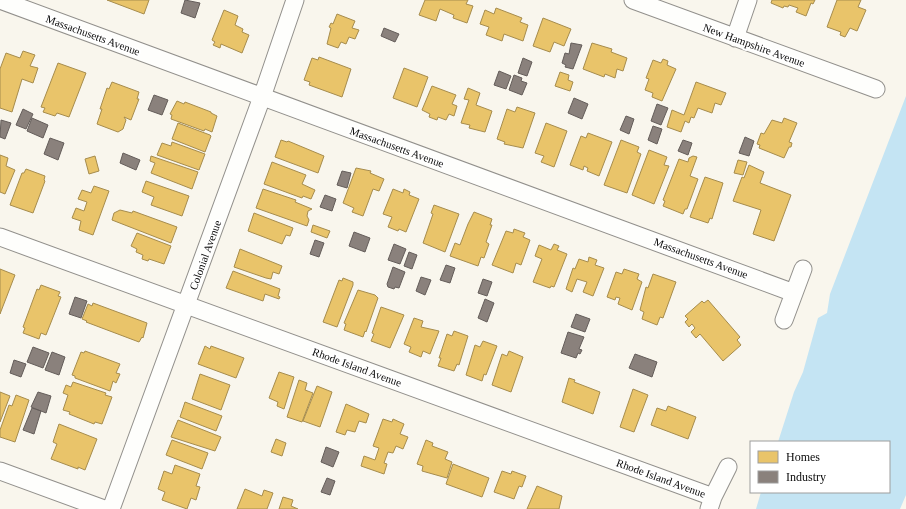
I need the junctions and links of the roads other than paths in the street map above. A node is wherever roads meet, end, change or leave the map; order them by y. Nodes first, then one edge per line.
1 (0, 0) edge
2 (295, 0) edge
3 (633, 0) edge
4 (748, 0) edge
5 (735, 38) junction
6 (876, 89) dead end
7 (262, 98) junction
8 (0, 237) edge
9 (803, 269) dead end
10 (794, 293) junction
11 (187, 305) junction
12 (784, 320) dead end
13 (728, 467) dead end
14 (0, 471) edge
15 (711, 503) edge
16 (104, 509) edge
17 (111, 509) edge

1 - 7 street, Massachusetts Avenue
2 - 7 street, Colonial Avenue
3 - 5 street, New Hampshire Avenue
4 - 5 street
5 - 6 street, New Hampshire Avenue
7 - 10 street, Massachusetts Avenue
7 - 11 street, Colonial Avenue
8 - 11 street, Rhode Island Avenue
9 - 10 street
10 - 12 street
11 - 15 street, Rhode Island Avenue
11 - 17 street, Colonial Avenue
13 - 15 street, Rhode Island Avenue
14 - 16 street

